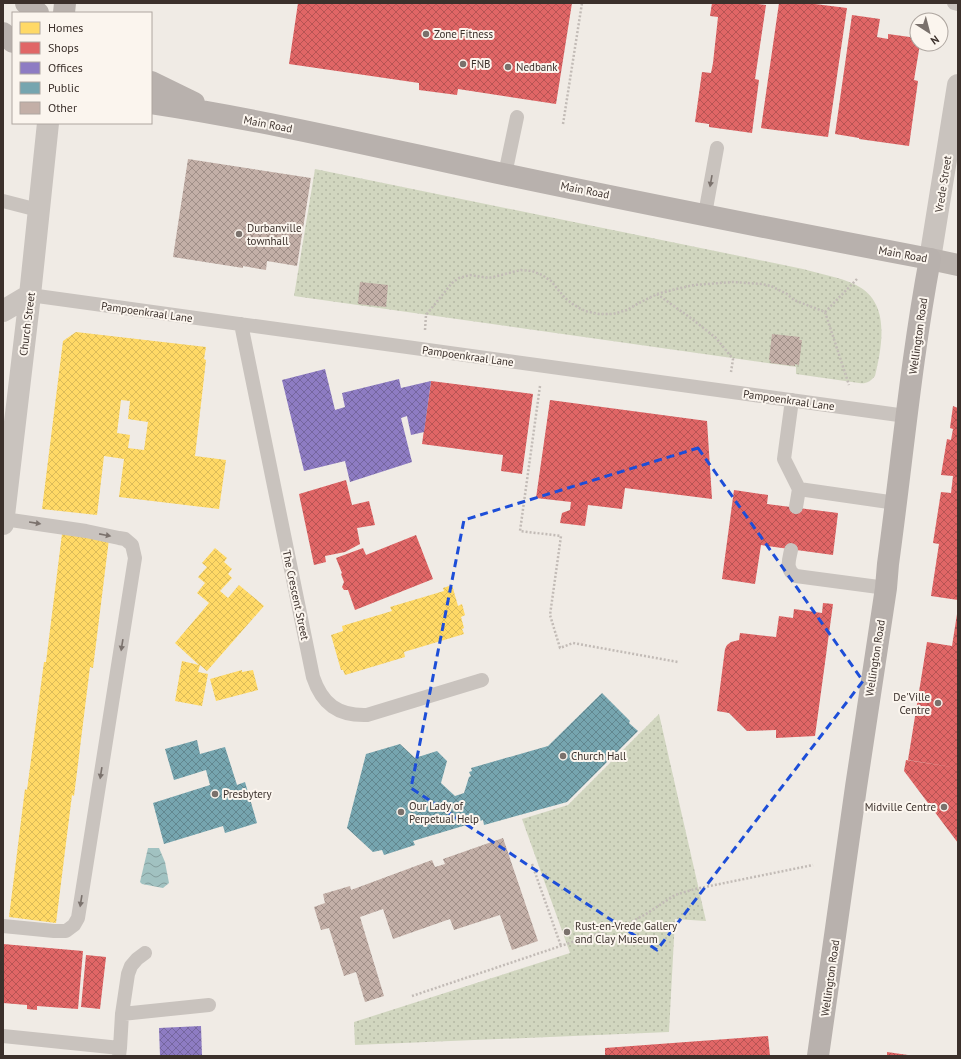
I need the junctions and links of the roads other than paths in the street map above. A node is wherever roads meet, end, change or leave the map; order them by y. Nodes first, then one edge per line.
1 (26, 3) edge
2 (954, 3) edge
3 (958, 4) edge
4 (37, 12) edge
5 (3, 33) edge
6 (12, 41) edge
7 (152, 82) edge
8 (958, 85) edge
9 (152, 103) edge
10 (213, 112) junction
11 (517, 117) dead end
12 (48, 124) edge
13 (717, 148) dead end
14 (505, 174) junction
15 (3, 201) edge
16 (38, 210) junction
17 (705, 214) junction
18 (930, 259) junction
19 (958, 264) edge
20 (30, 295) junction
21 (3, 311) edge
22 (241, 324) junction
23 (792, 400) junction
24 (906, 416) junction
25 (799, 490) junction
26 (896, 503) junction
27 (796, 508) dead end
28 (3, 522) edge
29 (791, 550) dead end
30 (886, 588) junction
31 (482, 680) dead end
32 (3, 926) edge
33 (145, 953) dead end
34 (209, 1005) dead end
35 (122, 1014) junction
36 (3, 1036) edge
37 (119, 1052) edge
38 (818, 1056) edge

1 - 4 main road
2 - 3 lane
5 - 6 main road
7 - 10 main road
8 - 18 street, Vrede Street
9 - 10 main road
10 - 14 main road, Main Road
11 - 14 lane
12 - 16 street, Church Street
13 -> 17 lane
14 - 17 main road, Main Road
15 - 16 lane
16 - 20 street, Church Street
17 - 18 main road, Main Road
18 - 19 main road, Main Road
18 - 24 main road, Wellington Road
20 - 21 street
20 - 22 lane, Pampoenkraal Lane
20 - 28 street, Church Street
22 - 23 lane, Pampoenkraal Lane
22 - 31 lane, The Crescent Street
23 - 24 lane, Pampoenkraal Lane
23 - 25 lane
24 - 26 main road, Wellington Road
25 - 26 lane
25 - 27 lane
26 - 30 main road, Wellington Road
28 -> 32 lane
29 - 30 lane
30 - 38 main road, Wellington Road
33 - 35 lane
34 - 35 lane
35 - 37 lane
36 - 37 lane

